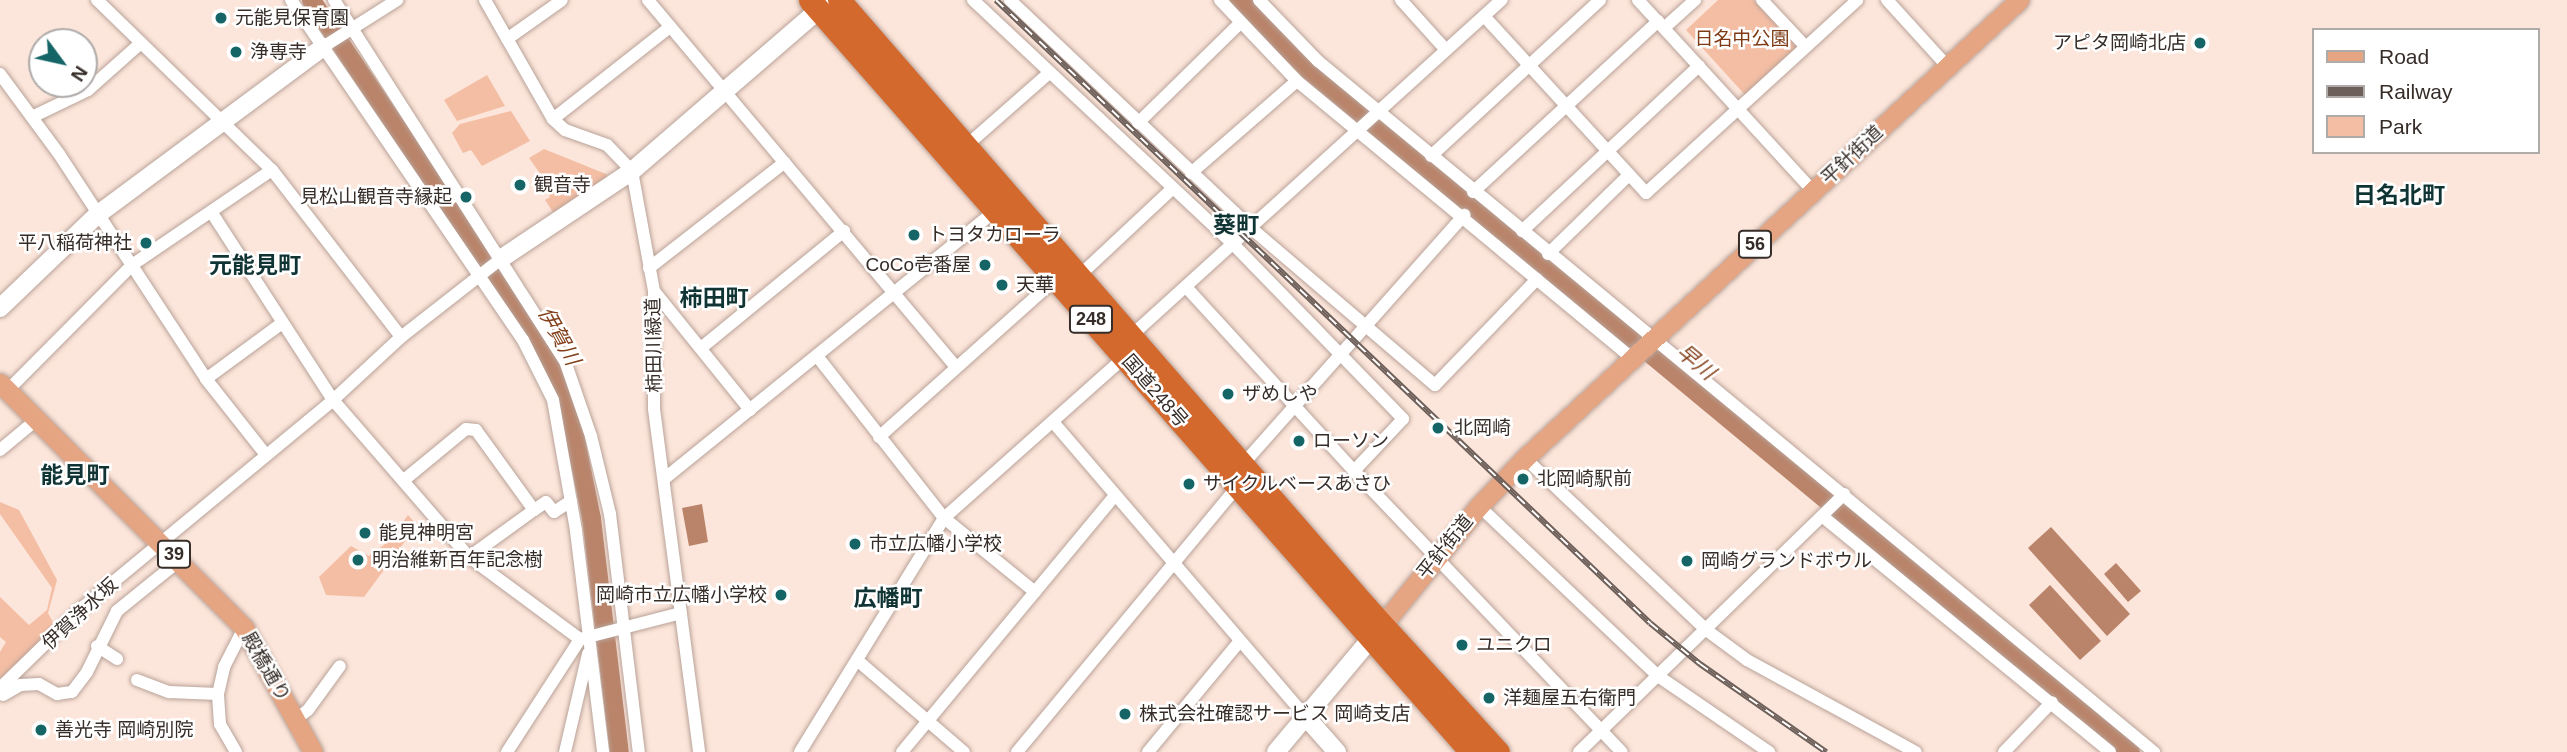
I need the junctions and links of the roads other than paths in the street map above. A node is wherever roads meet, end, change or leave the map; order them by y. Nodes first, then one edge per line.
1 (97, 0) edge
2 (291, 0) edge
3 (334, 0) edge
4 (397, 0) edge
5 (485, 0) edge
6 (562, 0) edge
7 (648, 0) edge
8 (972, 0) edge
9 (1010, 0) edge
10 (1220, 0) edge
11 (1259, 0) edge
12 (1401, 0) edge
13 (1502, 0) edge
14 (1600, 0) edge
15 (1638, 0) edge
16 (1695, 0) edge
17 (1762, 0) edge
18 (1857, 0) edge
19 (1887, 0) edge
20 (2019, 0) edge
21 (825, 3) edge
22 (1484, 16) junction
23 (1240, 23) junction
24 (1661, 25) junction
25 (670, 27) junction
26 (349, 28) junction
27 (507, 39) junction
28 (141, 43) junction
29 (323, 47) junction
30 (1806, 47) junction
31 (1446, 50) junction
32 (1529, 65) junction
33 (1699, 66) junction
34 (1947, 66) junction
35 (0, 74) edge
36 (1048, 74) junction
37 (1297, 80) junction
38 (725, 94) junction
39 (1566, 106) junction
40 (1738, 109) junction
41 (1379, 111) junction
42 (32, 117) junction
43 (553, 119) junction
44 (1138, 122) junction
45 (221, 124) junction
46 (1359, 130) junction
47 (966, 146) junction
48 (1608, 151) junction
49 (1431, 156) junction
50 (785, 162) junction
51 (272, 170) junction
52 (632, 170) junction
53 (1191, 173) junction
54 (1629, 175) junction
55 (1173, 188) junction
56 (1813, 191) junction
57 (1473, 192) junction
58 (996, 209) junction
59 (212, 213) junction
60 (97, 215) junction
61 (1464, 215) junction
62 (1251, 228) junction
63 (844, 231) junction
64 (1521, 231) junction
65 (1233, 244) junction
66 (1548, 254) junction
67 (502, 258) junction
68 (132, 265) junction
69 (649, 268) junction
70 (478, 275) junction
71 (1080, 275) junction
72 (1056, 279) junction
73 (1537, 279) junction
74 (1186, 286) junction
75 (654, 290) junction
76 (895, 293) junction
77 (2, 302) edge
78 (281, 324) junction
79 (1366, 326) junction
80 (1132, 335) junction
81 (401, 337) junction
82 (1653, 338) junction
83 (701, 348) junction
84 (817, 356) junction
85 (1339, 356) junction
86 (1125, 357) junction
87 (1632, 358) junction
88 (956, 367) junction
89 (206, 379) junction
90 (3, 387) edge
91 (333, 400) junction
92 (1294, 406) junction
93 (750, 410) junction
94 (36, 420) junction
95 (1053, 422) junction
96 (878, 437) junction
97 (0, 450) edge
98 (266, 455) junction
99 (1525, 458) junction
100 (1244, 463) junction
101 (1354, 471) junction
102 (664, 479) junction
103 (404, 480) junction
104 (1238, 486) junction
105 (1844, 494) junction
106 (1115, 495) junction
107 (571, 501) junction
108 (1479, 506) junction
109 (534, 510) junction
110 (1822, 516) junction
111 (944, 518) junction
112 (162, 542) junction
113 (469, 557) junction
114 (1438, 557) junction
115 (180, 560) junction
116 (1172, 563) junction
117 (1035, 592) junction
118 (681, 613) junction
119 (626, 627) junction
120 (244, 628) junction
121 (1705, 629) junction
122 (1377, 631) junction
123 (587, 640) junction
124 (1239, 642) junction
125 (97, 646) junction
126 (117, 659) dead end
127 (857, 660) junction
128 (340, 666) dead end
129 (1658, 676) junction
130 (137, 680) dead end
131 (1, 692) edge
132 (218, 694) junction
133 (2052, 702) junction
134 (1306, 717) junction
135 (296, 719) junction
136 (928, 721) junction
137 (1602, 730) junction
138 (236, 752) edge
139 (313, 752) edge
140 (508, 752) edge
141 (565, 752) edge
142 (603, 752) edge
143 (639, 752) edge
144 (699, 752) edge
145 (800, 752) edge
146 (902, 752) edge
147 (964, 752) edge
148 (1017, 752) edge
149 (1148, 752) edge
150 (1276, 752) edge
151 (1337, 752) edge
152 (1471, 752) edge
153 (1498, 752) edge
154 (1579, 752) edge
155 (1622, 752) edge
156 (1769, 752) edge
157 (1916, 752) edge
158 (2004, 752) edge
159 (2110, 752) edge
160 (2154, 752) edge

1 - 28 street
2 - 29 street
3 - 26 street
4 - 26 street
5 - 27 street
6 - 27 street
7 - 25 street
8 - 36 street
9 - 44 street
10 - 23 street
11 - 41 street
12 - 31 street
13 - 22 street
14 - 32 street
15 - 24 street
16 - 24 street
17 - 30 street
18 - 30 street
19 - 34 street
20 - 34 main road, 平針街道 / 56
21 - 38 street
21 - 47 highway, 国道248号 / 248
21 - 58 highway, 国道248号 / 248
22 - 31 street
22 - 32 street
23 - 37 street
23 - 44 street
24 - 33 street
24 - 39 street
25 - 38 street
25 - 43 street
26 - 29 street
26 - 67 street
27 - 43 street
28 - 42 street
28 - 45 street
29 - 45 street
29 - 70 street
30 - 40 street
31 - 41 street
32 - 39 street
32 - 49 street
33 - 40 street
33 - 48 street
34 - 56 main road, 平針街道 / 56
35 - 42 street
36 - 47 street
36 - 55 street
37 - 46 street
37 - 53 street
38 - 50 street
38 - 52 street
39 - 48 street
39 - 57 street
40 - 54 street
40 - 56 street
41 - 46 street
41 - 49 street
42 - 60 street
43 - 52 street
44 - 53 street
45 - 51 street
45 - 60 street
46 - 61 street
46 - 62 street
47 - 71 highway, 国道248号 / 248
48 - 54 street
48 - 64 street
49 - 57 street
50 - 63 street
50 - 69 street
51 - 59 street
51 - 81 street
52 - 67 street
52 - 69 street, 柿田川緑道
53 - 62 street
54 - 66 street
55 - 65 street
55 - 71 street
56 - 82 main road, 平針街道 / 56
57 - 64 street
58 - 72 highway, 国道248号 / 248
58 - 76 street
59 - 68 street
59 - 78 street
60 - 68 street
60 - 77 street
61 - 73 street
61 - 79 street
62 - 65 street
62 - 79 street
63 - 76 street
63 - 83 street
64 - 66 street
65 - 74 street
65 - 85 street
66 - 82 street
67 - 70 street, 伊賀浄水坂
67 - 119 street
68 - 89 street
68 - 90 street
69 - 75 street, 柿田川緑道
70 - 81 street, 伊賀浄水坂
70 - 107 street
71 - 80 highway, 国道248号 / 248
72 - 86 highway, 国道248号 / 248
72 - 88 street
73 - 79 street
73 - 87 street
74 - 80 street
74 - 92 street
75 - 83 street
75 - 102 street, 柿田川緑道
76 - 84 street
76 - 88 street
78 - 89 street
78 - 91 street
79 - 85 street
80 - 100 highway, 国道248号 / 248
81 - 91 street, 伊賀浄水坂
82 - 87 main road, 56
82 - 105 street
83 - 93 street
84 - 93 street
84 - 96 street
85 - 92 street
85 - 101 street
86 - 95 street
86 - 104 highway, 国道248号 / 248
87 - 99 main road, 平針街道 / 56
88 - 96 street
89 - 98 street
90 - 94 main road, 殿橋通り / 39
91 - 98 street, 伊賀浄水坂
91 - 103 street
92 - 100 street
92 - 101 street
93 - 102 street
94 - 97 street
94 - 112 main road, 殿橋通り / 39
95 - 106 street
95 - 111 street
96 - 111 street
98 - 112 street, 伊賀浄水坂
99 - 108 main road, 平針街道 / 56
99 - 121 street
100 - 122 highway, 国道248号 / 248
101 - 114 street
102 - 118 street, 柿田川緑道
103 - 109 street
103 - 113 street
104 - 116 street
104 - 122 highway, 国道248号 / 248
105 - 110 street
105 - 160 street
106 - 116 street
106 - 117 street
107 - 109 street
107 - 123 street
108 - 114 main road, 平針街道 / 56
108 - 129 street
109 - 113 street
110 - 121 street
110 - 133 street
111 - 117 street
111 - 127 street
112 - 115 main road, 殿橋通り / 39
112 - 131 street, 伊賀浄水坂
113 - 123 street
114 - 122 main road, 平針街道 / 56
114 - 137 street
115 - 120 main road, 殿橋通り / 39
115 - 125 street
116 - 124 street
116 - 148 street
117 - 136 street
118 - 119 street
118 - 144 street, 柿田川緑道
119 - 123 street
119 - 143 street
120 - 132 street
120 - 135 main road, 殿橋通り / 39
121 - 129 street
121 - 157 street
122 - 134 street, 平針街道
122 - 152 highway, 国道248号 / 248
122 - 153 highway, 国道248号 / 248
123 - 140 street
123 - 141 street
123 - 142 street
124 - 134 street
124 - 149 street
125 - 126 street
125 - 131 street
127 - 136 street
127 - 145 street
128 - 135 street
129 - 137 street
129 - 156 street
130 - 132 street
132 - 138 street
133 - 158 street
133 - 159 street
134 - 150 street, 平針街道
134 - 151 street
135 - 139 main road, 殿橋通り / 39
136 - 146 street
136 - 147 street
137 - 154 street
137 - 155 street

